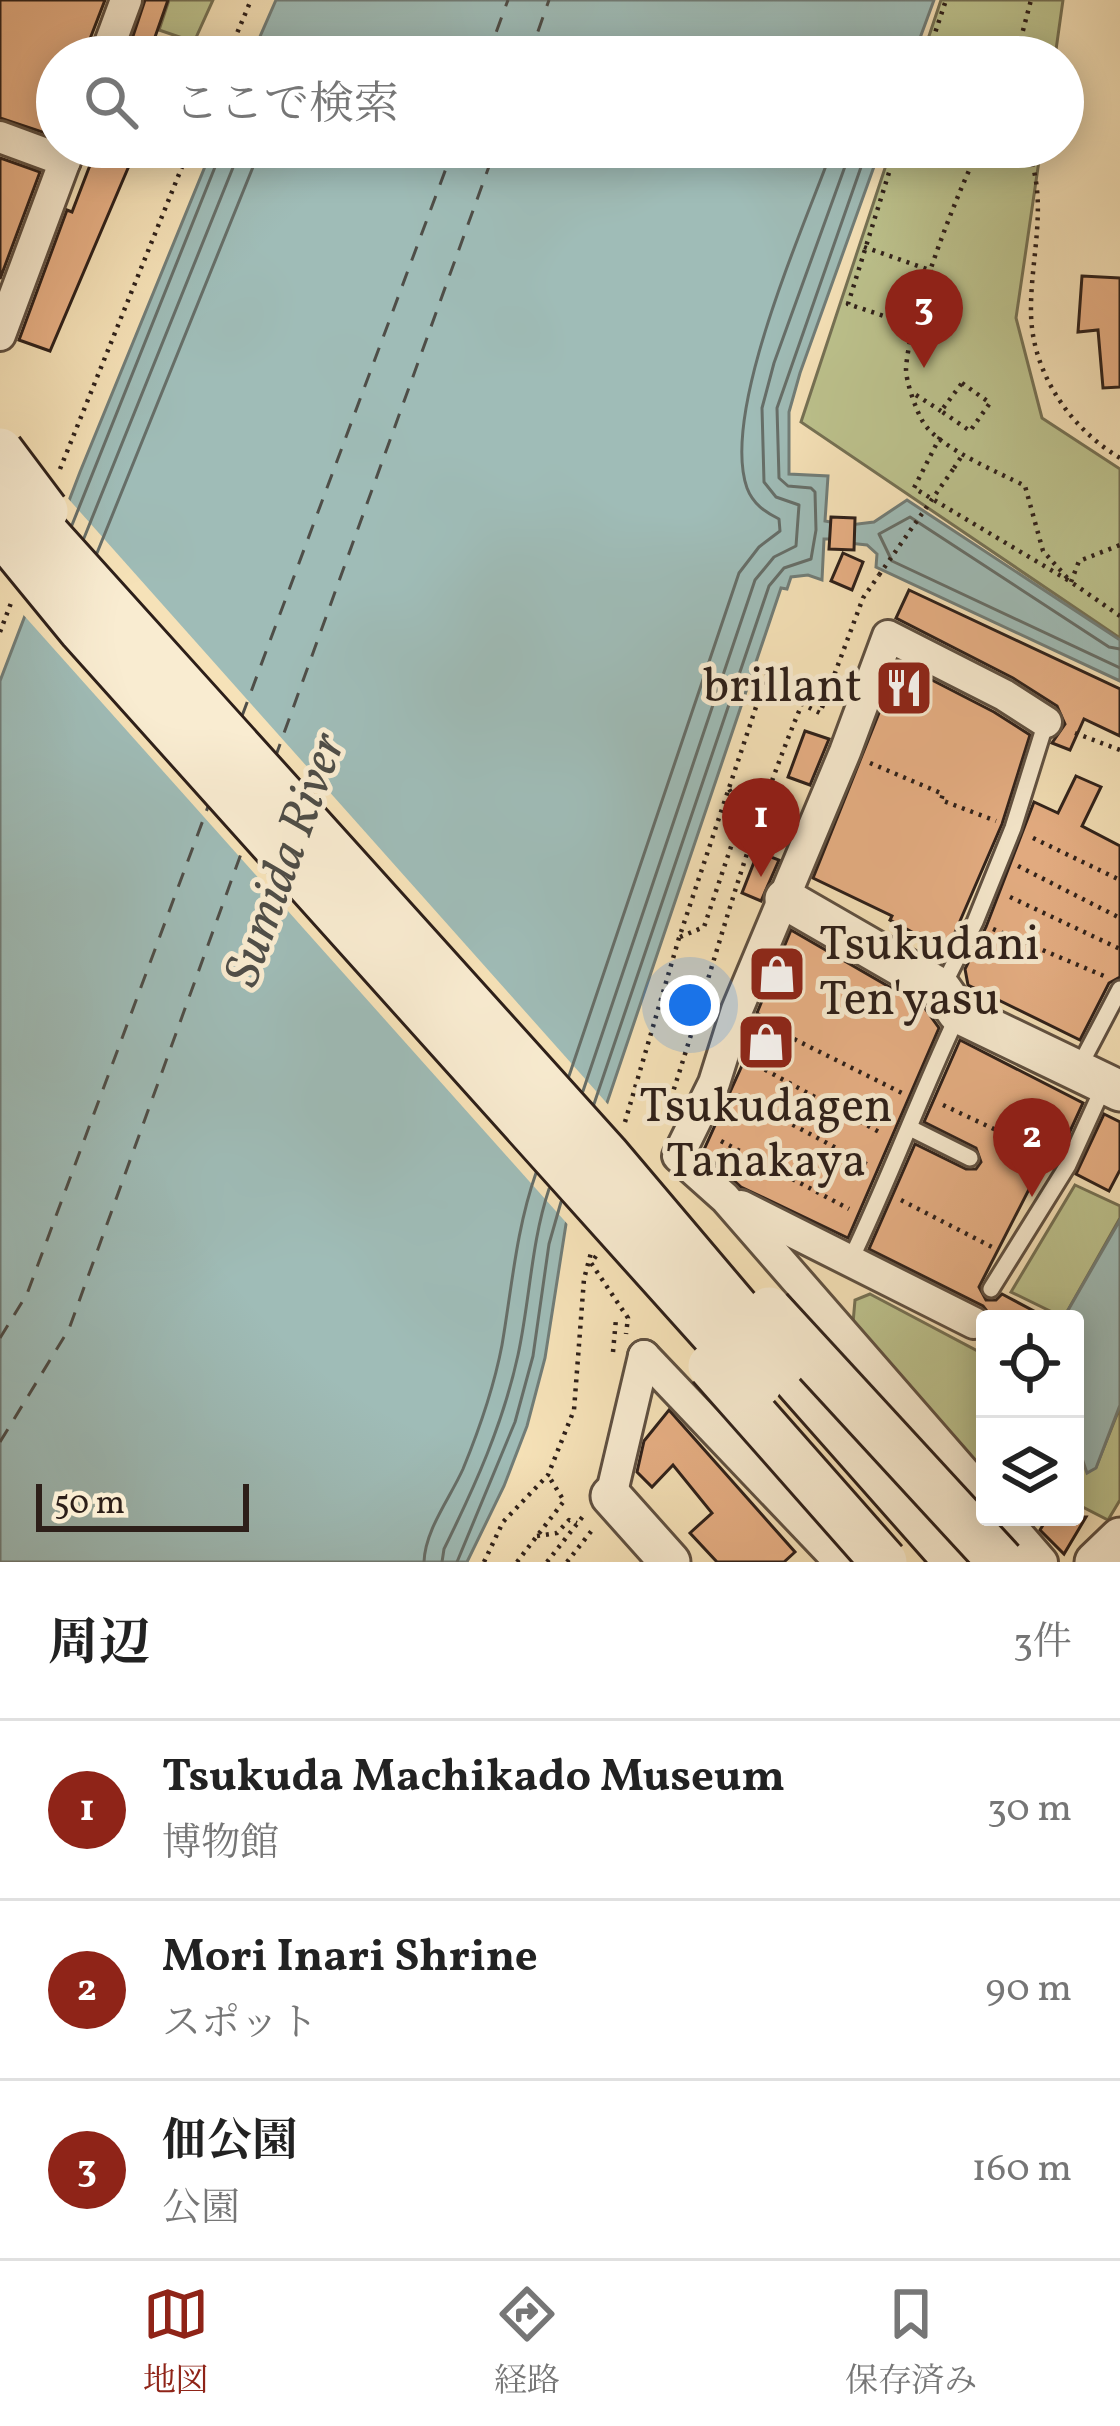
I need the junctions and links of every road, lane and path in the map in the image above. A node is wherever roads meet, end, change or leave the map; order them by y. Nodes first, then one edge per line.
1 (126, 0) edge
2 (251, 0) edge
3 (946, 0) edge
4 (1031, 0) edge
5 (113, 36) edge
6 (236, 36) edge
7 (934, 36) edge
8 (1022, 36) edge
9 (0, 137) edge
10 (36, 146) edge
11 (63, 168) edge
12 (181, 168) edge
13 (890, 168) edge
14 (970, 168) edge
15 (1035, 168) edge
16 (864, 247) junction
17 (932, 271) junction
18 (916, 327) junction
19 (0, 335) edge
20 (913, 393) junction
21 (941, 411) junction
22 (940, 437) junction
23 (963, 454) junction
24 (1120, 458) edge
25 (58, 476) dead end
26 (2, 489) edge
27 (1120, 545) edge
28 (8, 570) edge
29 (1071, 582) junction
30 (1120, 616) edge
31 (100, 620) junction
32 (0, 632) edge
33 (772, 659) dead end
34 (1046, 722) junction
35 (1120, 750) edge
36 (845, 752) junction
37 (729, 789) junction
38 (1013, 828) junction
39 (1001, 858) junction
40 (725, 868) junction
41 (738, 872) junction
42 (1120, 880) edge
43 (989, 887) junction
44 (784, 899) junction
45 (1120, 918) edge
46 (975, 922) junction
47 (679, 938) junction
48 (1120, 949) edge
49 (1120, 986) edge
50 (950, 1001) junction
51 (737, 1010) junction
52 (727, 1049) junction
53 (1100, 1082) edge
54 (715, 1083) junction
55 (920, 1097) junction
56 (671, 1098) dead end
57 (694, 1126) junction
58 (910, 1128) junction
59 (902, 1144) junction
60 (600, 1156) junction
61 (970, 1158) dead end
62 (1068, 1165) junction
63 (887, 1184) junction
64 (725, 1198) junction
65 (870, 1219) junction
66 (595, 1238) dead end
67 (599, 1251) dead end
68 (1013, 1258) junction
69 (850, 1261) junction
70 (992, 1289) dead end
71 (616, 1319) dead end
72 (974, 1323) dead end
73 (635, 1347) junction
74 (611, 1366) dead end
75 (548, 1475) junction
76 (976, 1486) edge
77 (605, 1501) junction
78 (578, 1522) junction
79 (1011, 1526) edge
80 (537, 1536) junction
81 (1120, 1538) edge
82 (484, 1562) edge
83 (517, 1562) edge
84 (547, 1562) edge
85 (567, 1562) edge
86 (670, 1562) edge
87 (840, 1562) edge
88 (884, 1562) edge
89 (918, 1562) edge
90 (958, 1562) edge
91 (1001, 1562) edge
92 (1042, 1562) edge
93 (1095, 1562) edge

1 - 5 street
2 - 6 path
3 - 7 path
4 - 8 path
9 - 10 street
11 - 19 street
12 - 25 path
13 - 16 path
14 - 17 path
15 - 24 path
16 - 17 path
16 - 18 path
17 - 18 path
18 - 20 path
20 - 21 path
20 - 22 path
21 - 21 path
22 - 23 path
22 - 29 path
23 - 29 path
23 - 41 path, bridge
26 - 31 main road, bridge
27 - 29 path
28 - 31 main road, bridge
28 - 32 path
29 - 30 path
31 - 60 main road, bridge
33 - 37 path
34 - 35 path
34 - 36 street
34 - 38 lane
36 - 38 path
36 - 44 street
37 - 40 path
37 - 47 path
38 - 39 lane
38 - 42 path
39 - 43 lane
39 - 45 path
40 - 41 path
40 - 47 path
41 - 56 path
43 - 46 lane
43 - 48 path
44 - 50 street
44 - 51 street
46 - 49 path
46 - 50 lane
47 - 60 path
49 - 53 lane
50 - 53 street
50 - 55 lane
51 - 52 street
51 - 55 path
52 - 54 street
52 - 59 path
53 - 62 lane
54 - 57 street
54 - 63 path
55 - 58 lane
55 - 62 path
57 - 64 street
57 - 65 path
58 - 59 lane
58 - 61 lane
59 - 63 lane
60 - 88 main road, bridge
60 - 89 main road, bridge
60 - 90 main road, bridge
60 - 91 main road, bridge
62 - 68 lane
63 - 65 lane
63 - 68 path
64 - 69 street
64 - 76 street
65 - 69 lane
66 - 75 path
67 - 73 path
68 - 70 lane
69 - 72 street
71 - 74 path
73 - 77 street
73 - 87 street
75 - 80 path
75 - 82 path
77 - 78 path
77 - 85 path
77 - 86 street
78 - 80 path
78 - 84 path
79 - 92 street
80 - 83 path
81 - 93 street

